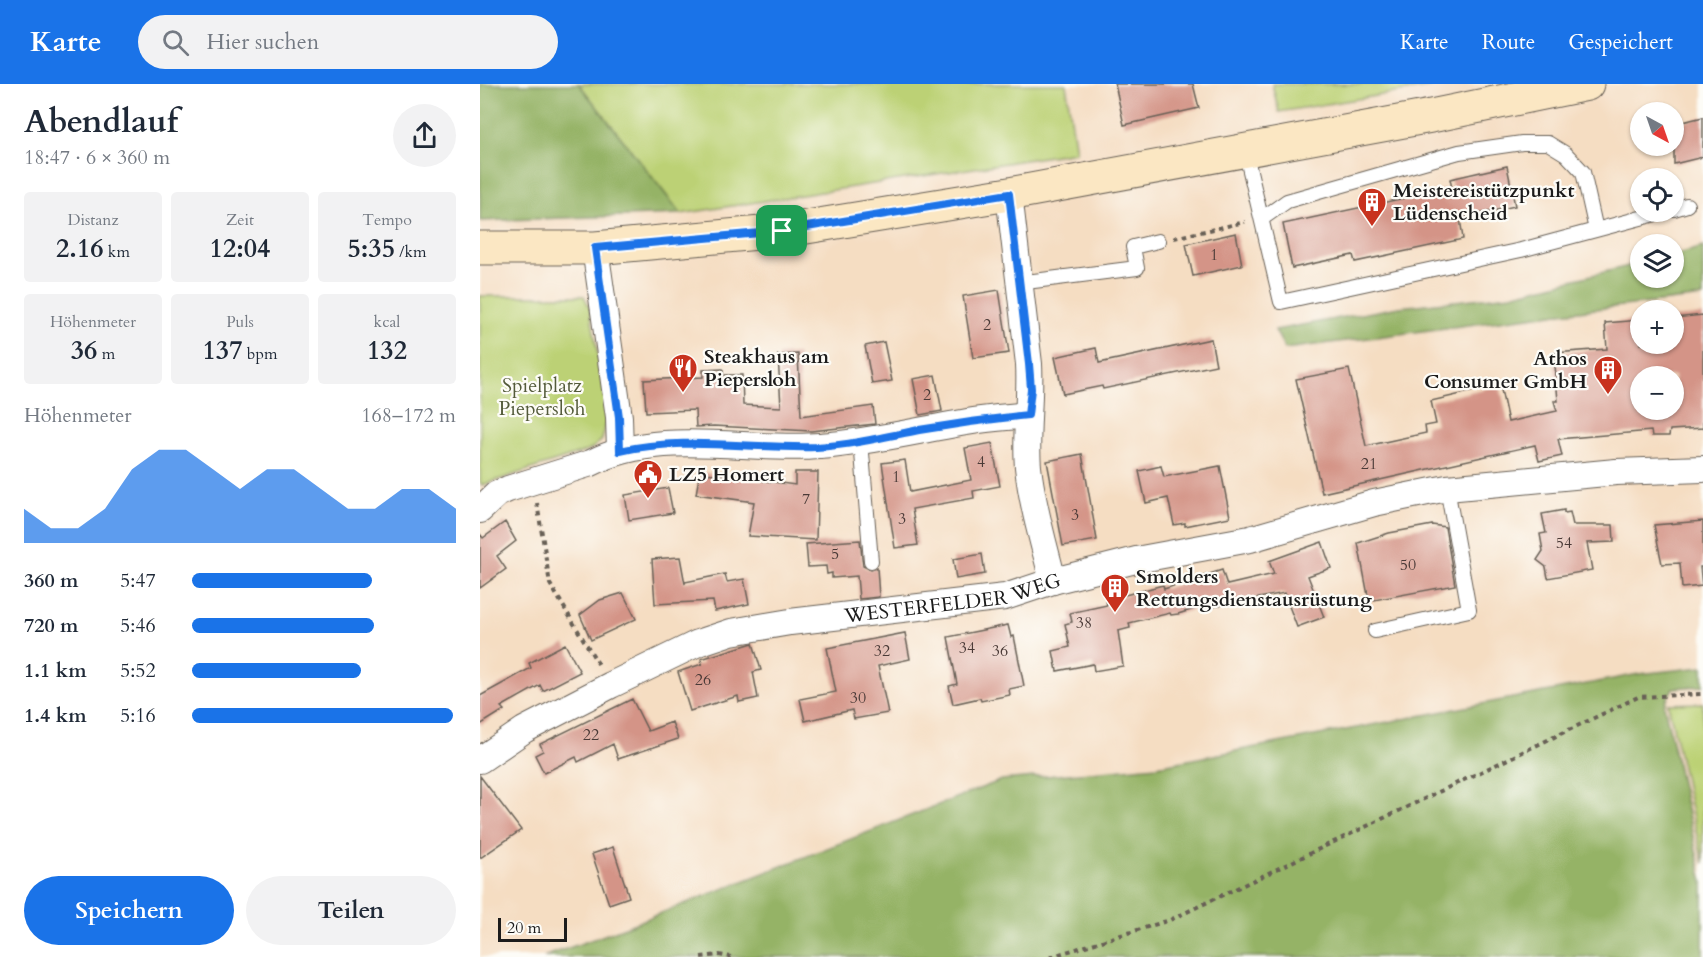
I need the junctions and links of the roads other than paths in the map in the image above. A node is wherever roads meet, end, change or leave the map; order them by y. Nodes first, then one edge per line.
1 (1587, 84) edge
2 (1245, 150) junction
3 (1009, 194) junction
4 (1263, 218) junction
5 (1630, 221) edge
6 (1596, 230) junction
7 (1158, 242) road end
8 (480, 248) edge
9 (595, 248) junction
10 (1018, 283) junction
11 (1028, 415) junction
12 (861, 441) junction
13 (620, 451) junction
14 (1703, 469) edge
15 (1447, 488) junction
16 (480, 510) edge
17 (871, 561) dead end
18 (1053, 581) junction
19 (1375, 631) dead end
20 (480, 760) edge

1 - 2 main road
2 - 3 main road
2 - 4 lane
3 - 9 main road
3 - 10 street
4 - 6 lane
4 - 6 lane
5 - 6 lane
7 - 10 lane
8 - 9 main road
9 - 13 street
10 - 11 street
11 - 12 street
11 - 18 street
12 - 13 street
12 - 17 lane
13 - 16 street
14 - 15 street, WESTERFELDER WEG
15 - 18 street, WESTERFELDER WEG
15 - 19 lane
18 - 20 street, WESTERFELDER WEG

